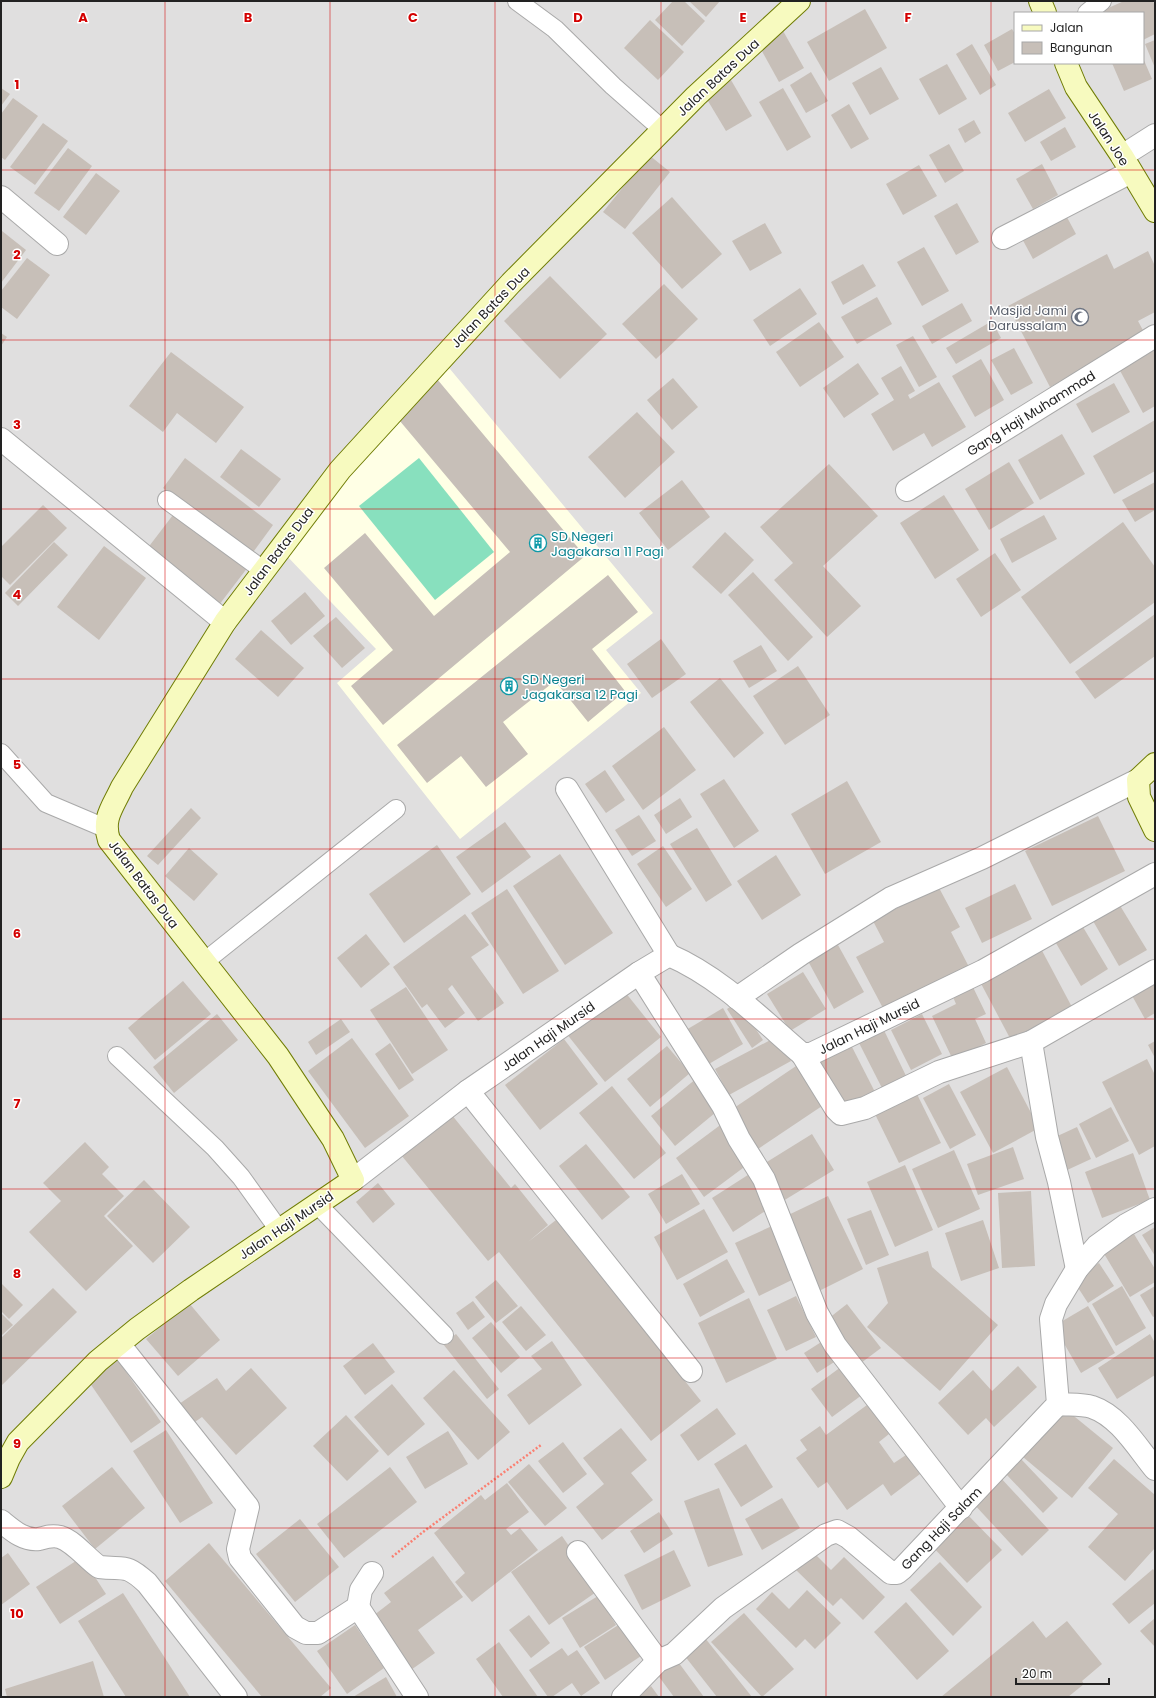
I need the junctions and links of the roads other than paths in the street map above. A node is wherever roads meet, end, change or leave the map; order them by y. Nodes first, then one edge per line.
1 (517, 1) edge
2 (799, 1) edge
3 (1040, 1) edge
4 (1102, 1) edge
5 (1045, 12) edge
6 (1088, 12) edge
7 (1066, 64) edge
8 (663, 130) junction
9 (1155, 135) edge
10 (1126, 164) junction
11 (1, 197) edge
12 (1155, 211) edge
13 (1003, 238) dead end
14 (57, 244) dead end
15 (1155, 336) edge
16 (1, 439) edge
17 (907, 490) dead end
18 (167, 500) dead end
19 (263, 570) junction
20 (225, 622) junction
21 (1, 753) edge
22 (1155, 764) edge
23 (1138, 780) junction
24 (567, 789) dead end
25 (396, 809) dead end
26 (105, 828) junction
27 (1155, 830) edge
28 (1155, 874) edge
29 (669, 955) junction
30 (204, 962) junction
31 (1155, 971) edge
32 (639, 973) junction
33 (737, 998) junction
34 (1031, 1042) junction
35 (802, 1054) junction
36 (117, 1056) dead end
37 (468, 1091) junction
38 (353, 1180) junction
39 (317, 1204) junction
40 (1155, 1209) edge
41 (279, 1230) junction
42 (1077, 1269) junction
43 (444, 1335) dead end
44 (119, 1344) junction
45 (691, 1371) dead end
46 (1058, 1404) junction
47 (1155, 1468) edge
48 (1, 1477) edge
49 (961, 1508) junction
50 (1, 1522) edge
51 (578, 1552) dead end
52 (372, 1573) road end
53 (358, 1607) junction
54 (658, 1661) junction
55 (236, 1697) edge
56 (417, 1697) edge
57 (623, 1697) edge

1 - 8 lane
2 - 8 street, Jalan Batas Dua
3 - 5 street
4 - 6 lane
7 - 10 street, Jalan Joe
8 - 19 street, Jalan Batas Dua
9 - 10 street
10 - 12 street, Jalan Joe
10 - 13 street
11 - 14 street
15 - 17 street, Gang Haji Muhammad
16 - 20 street
18 - 19 lane
19 - 20 street, Jalan Batas Dua
20 - 26 street, Jalan Batas Dua
21 - 26 lane
22 - 23 street
23 - 27 street
23 - 33 street
24 - 29 street
25 - 30 lane
26 - 30 street, Jalan Batas Dua
28 - 35 street, Jalan Haji Mursid
29 - 32 street, Jalan Haji Mursid
29 - 33 street, Jalan Haji Mursid
30 - 38 street, Jalan Batas Dua
31 - 34 street
32 - 37 street, Jalan Haji Mursid
32 - 49 street
33 - 35 street, Jalan Haji Mursid
34 - 35 street
34 - 42 street
36 - 41 lane
37 - 38 street, Jalan Haji Mursid
37 - 45 street
38 - 39 street, Jalan Haji Mursid
39 - 41 street, Jalan Haji Mursid
39 - 43 lane
40 - 42 street
41 - 44 street, Jalan Haji Mursid
42 - 46 street
44 - 48 street, Jalan Haji Mursid
44 - 53 street
46 - 47 street
46 - 49 street, Gang Haji Salam
49 - 54 street, Gang Haji Salam
50 - 55 street
51 - 54 street
52 - 53 street
53 - 56 street
54 - 57 street, Gang Haji Salam

